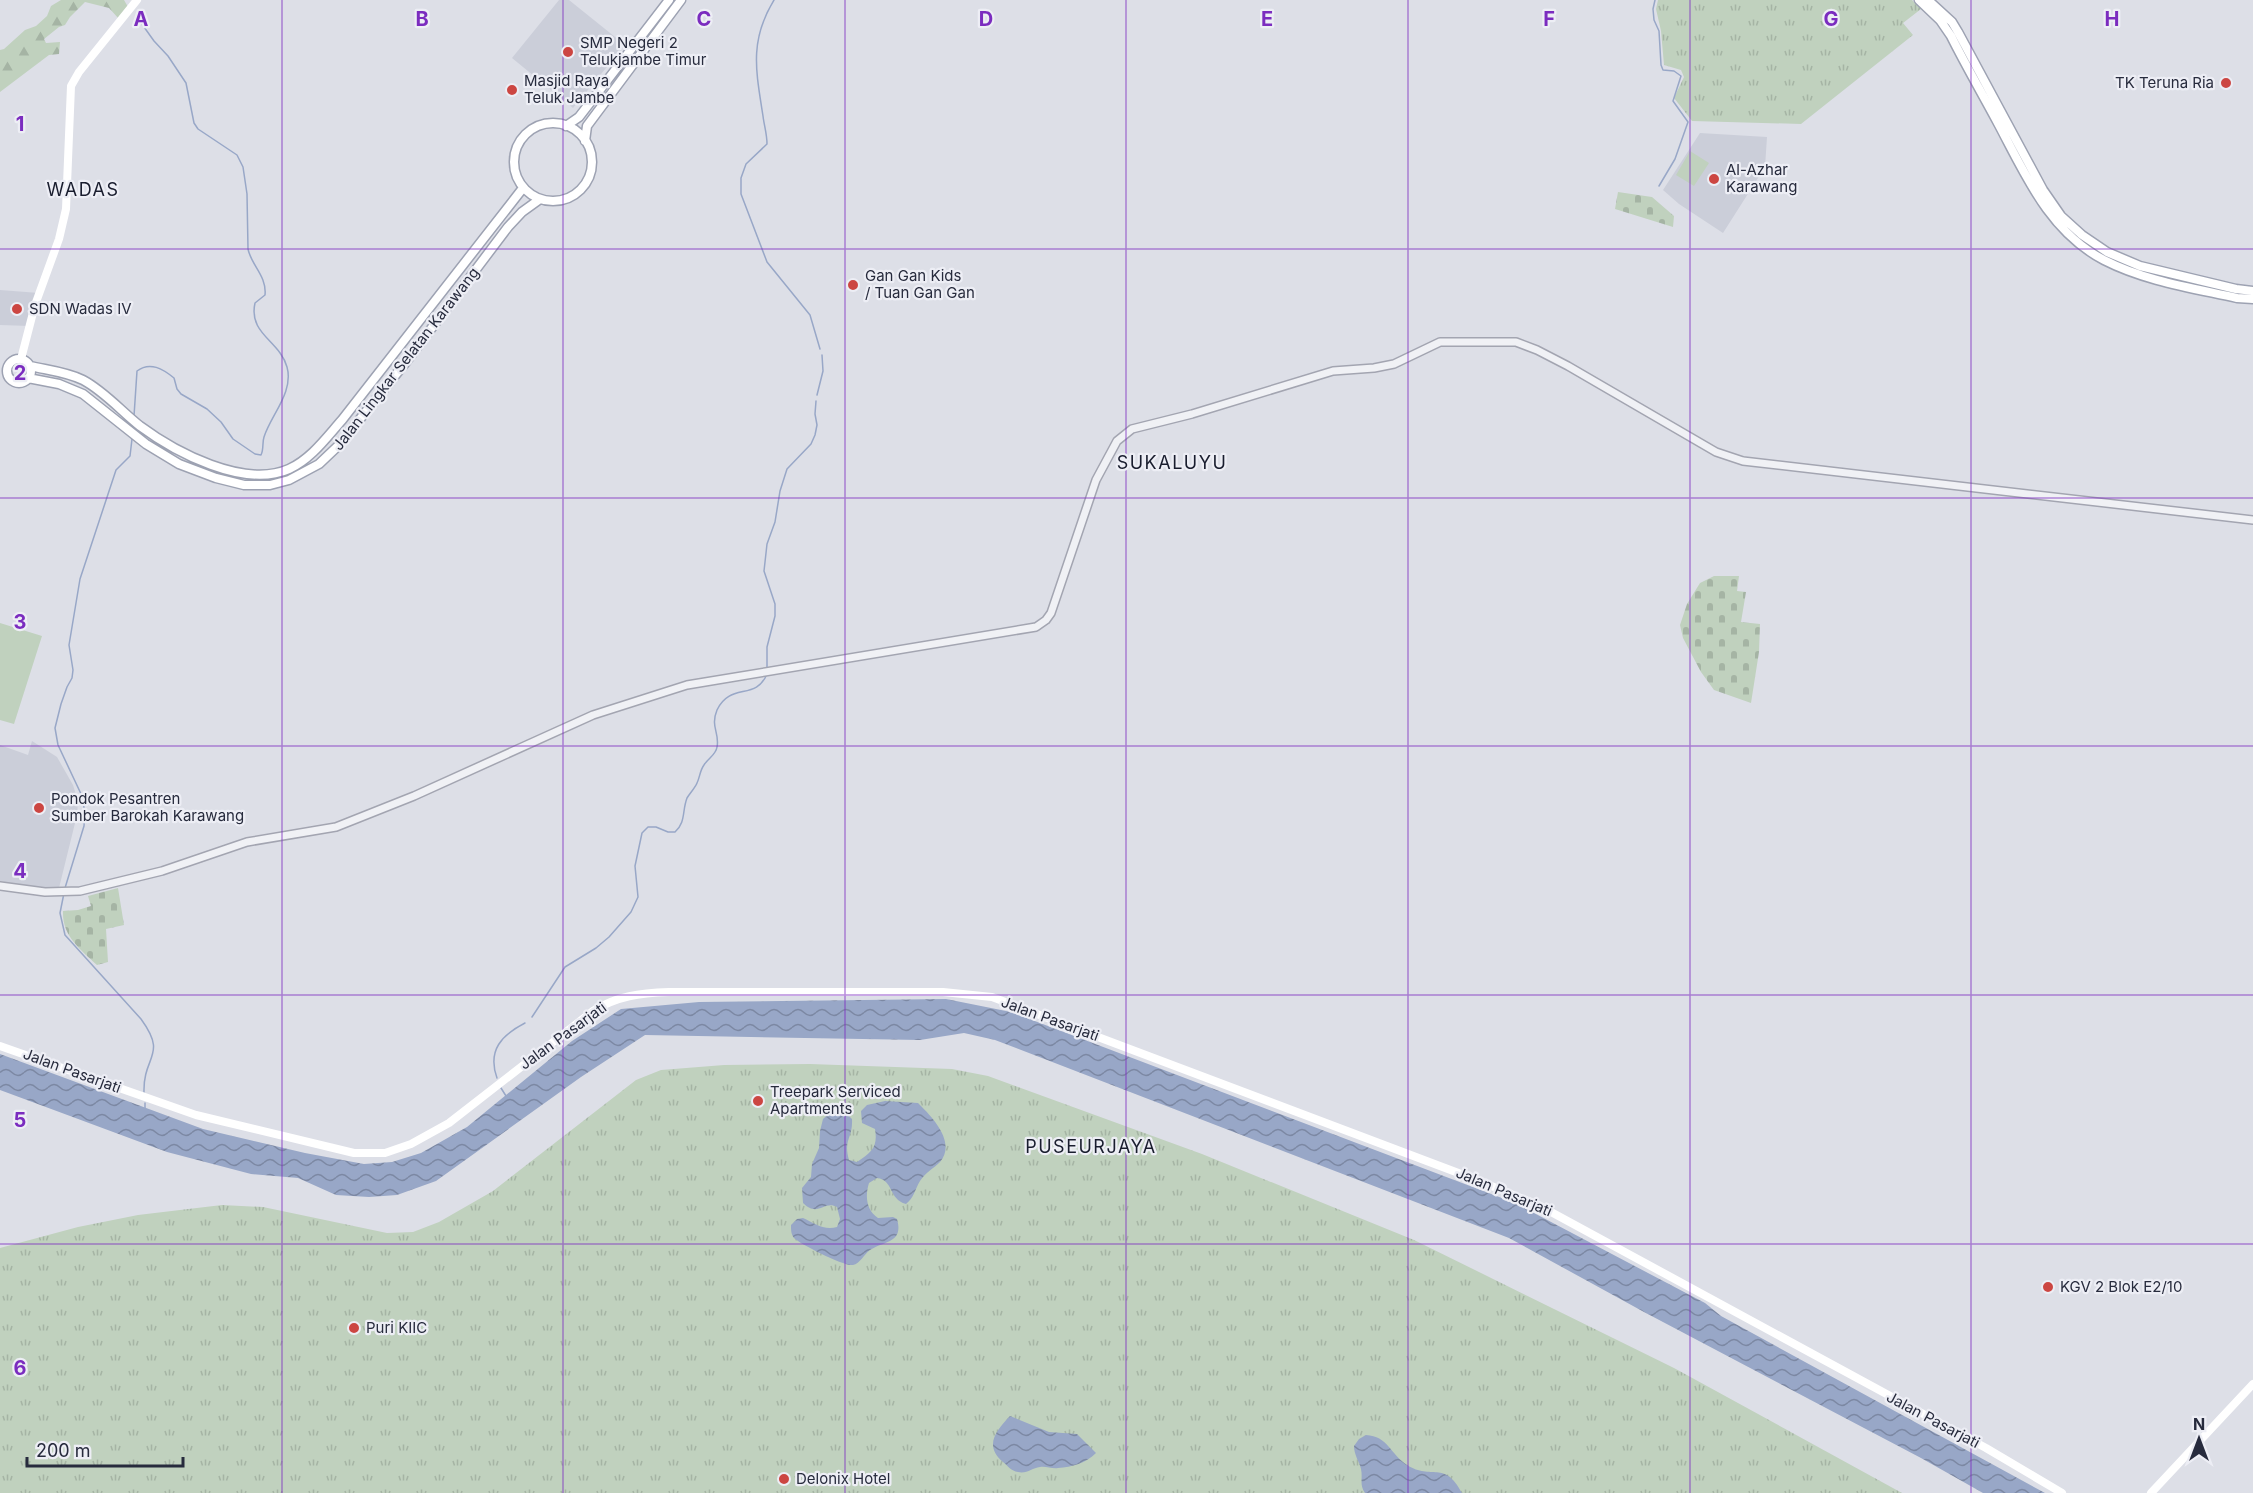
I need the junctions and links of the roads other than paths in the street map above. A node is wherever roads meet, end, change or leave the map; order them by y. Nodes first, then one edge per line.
1 (137, 0) edge
2 (669, 0) edge
3 (681, 0) edge
4 (1918, 0) edge
5 (1928, 0) edge
6 (2002, 122) junction
7 (566, 126) junction
8 (585, 141) junction
9 (523, 188) junction
10 (540, 199) junction
11 (2253, 291) edge
12 (2253, 299) edge
13 (21, 359) junction
14 (0, 362) edge
15 (10, 363) junction
16 (30, 366) junction
17 (0, 375) edge
18 (10, 378) junction
19 (28, 378) junction
20 (363, 394) junction
21 (375, 401) junction
22 (2253, 520) edge
23 (0, 886) edge
24 (0, 1046) edge
25 (2253, 1384) edge
26 (2155, 1491) edge
27 (2062, 1493) edge

1 - 13 main road
2 - 7 main road
3 - 8 main road
4 - 6 main road
5 - 6 main road
6 - 11 main road
6 - 12 main road
7 - 8 main road
7 - 9 main road
8 - 10 main road
9 - 10 main road
9 - 20 main road, Jalan Lingkar Selatan Karawang
10 - 21 main road, Jalan Lingkar Selatan Karawang
13 - 15 main road
13 - 16 main road
14 - 15 main road
15 - 18 main road
16 - 19 main road
16 - 20 main road, Jalan Lingkar Selatan Karawang
17 - 18 main road
18 - 19 main road
19 - 21 main road, Jalan Lingkar Selatan Karawang
20 - 21 main road
22 - 23 street
24 - 27 main road, Jalan Pasarjati
25 - 26 main road

